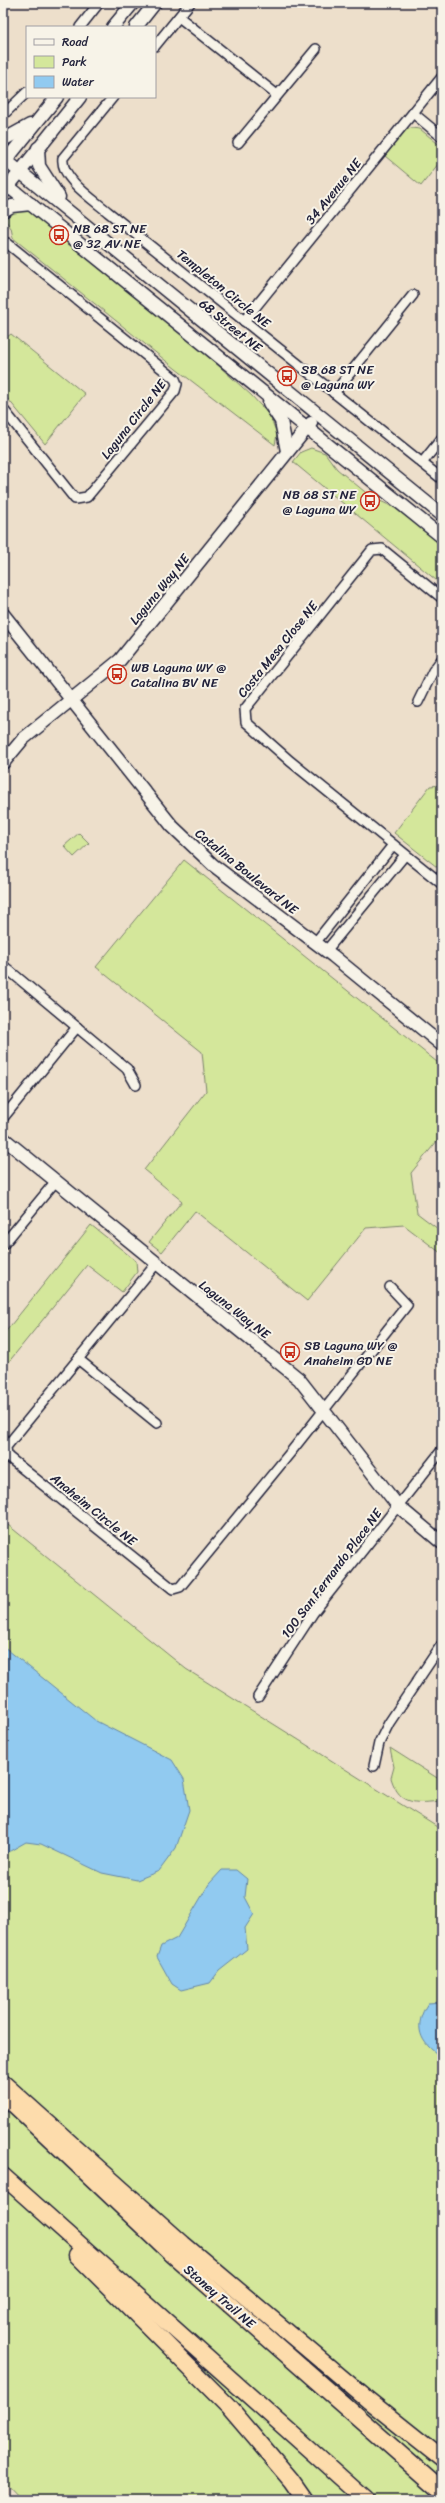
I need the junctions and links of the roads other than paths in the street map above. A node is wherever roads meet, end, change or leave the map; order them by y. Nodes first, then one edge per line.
1 (99, 3) edge
2 (133, 3) edge
3 (155, 3) edge
4 (190, 3) edge
5 (179, 17) junction
6 (81, 26) edge
7 (115, 26) edge
8 (137, 26) edge
9 (156, 45) edge
10 (316, 49) dead end
11 (442, 77) edge
12 (26, 93) edge
13 (277, 95) junction
14 (56, 98) edge
15 (79, 98) edge
16 (112, 98) edge
17 (413, 112) junction
18 (3, 115) edge
19 (40, 119) junction
20 (442, 137) edge
21 (3, 140) edge
22 (238, 143) dead end
23 (38, 148) junction
24 (4, 161) edge
25 (20, 172) junction
26 (5, 187) edge
27 (31, 204) junction
28 (3, 211) edge
29 (69, 211) junction
30 (3, 243) edge
31 (413, 295) dead end
32 (244, 321) junction
33 (263, 393) junction
34 (334, 393) junction
35 (318, 414) junction
36 (5, 415) edge
37 (306, 428) junction
38 (442, 438) edge
39 (287, 451) junction
40 (422, 463) junction
41 (442, 479) edge
42 (442, 515) edge
43 (442, 537) edge
44 (442, 598) edge
45 (3, 614) edge
46 (442, 659) edge
47 (70, 700) junction
48 (418, 702) dead end
49 (3, 763) edge
50 (394, 846) junction
51 (405, 855) junction
52 (442, 884) edge
53 (315, 943) junction
54 (326, 952) junction
55 (5, 967) dead end
56 (77, 1027) junction
57 (442, 1046) edge
58 (136, 1085) dead end
59 (3, 1118) edge
60 (3, 1138) edge
61 (55, 1182) junction
62 (3, 1245) edge
63 (156, 1264) junction
64 (390, 1287) dead end
65 (78, 1359) junction
66 (324, 1410) junction
67 (157, 1423) dead end
68 (442, 1450) edge
69 (398, 1506) junction
70 (442, 1543) edge
71 (442, 1644) edge
72 (258, 1697) dead end
73 (374, 1766) dead end
74 (3, 2083) edge
75 (3, 2094) edge
76 (3, 2176) edge
77 (442, 2459) edge
78 (442, 2491) edge
79 (305, 2500) edge
80 (366, 2500) edge

1 - 6 street
2 - 7 street
3 - 8 street
4 - 5 street
5 - 9 street
5 - 13 street
10 - 13 street
11 - 17 street, 34 Avenue NE
12 - 18 street
13 - 22 street
14 - 19 street
15 - 23 street
16 - 32 street, Templeton Circle NE
17 - 20 street
17 - 32 street, 34 Avenue NE
19 - 21 street
19 - 24 street
23 - 25 street
23 - 29 street
24 - 25 street, 68 Street NE
25 - 26 street
25 - 29 street, 68 Street NE
26 - 27 street
27 - 28 street
27 - 33 street
29 - 35 street, 68 Street NE
30 - 36 street, Laguna Circle NE
31 - 34 street
32 - 34 street, Templeton Circle NE
33 - 37 street
33 - 39 street
34 - 40 street, Templeton Circle NE
35 - 37 street, Laguna Way NE
35 - 42 street, 68 Street NE
37 - 39 street, Laguna Way NE
37 - 43 street
38 - 40 street
39 - 47 street, Laguna Way NE
40 - 41 street, Templeton Circle NE
44 - 50 street, Costa Mesa Close NE
45 - 47 street, Catalina Boulevard NE
46 - 48 street
47 - 49 street, Laguna Way NE
47 - 53 street, Catalina Boulevard NE
50 - 51 street, Costa Mesa Close NE
50 - 53 street
51 - 52 street, Costa Mesa Close NE
51 - 54 street
53 - 54 street, Catalina Boulevard NE
54 - 57 street, Catalina Boulevard NE
55 - 56 street
56 - 58 street
56 - 59 street
60 - 61 street, Laguna Way NE
61 - 62 street
61 - 63 street, Laguna Way NE
63 - 65 street, Anaheim Circle NE
63 - 66 street, Laguna Way NE
64 - 66 street, Anaheim Circle NE
65 - 66 street, Anaheim Circle NE
65 - 67 street
66 - 69 street, Laguna Way NE
68 - 69 street, 100 San Fernando Place NE
69 - 70 street, Laguna Way NE
69 - 72 street, 100 San Fernando Place NE
71 - 73 street
74 - 77 highway
75 - 78 highway, Stoney Trail NE
76 - 79 highway
76 - 80 highway

